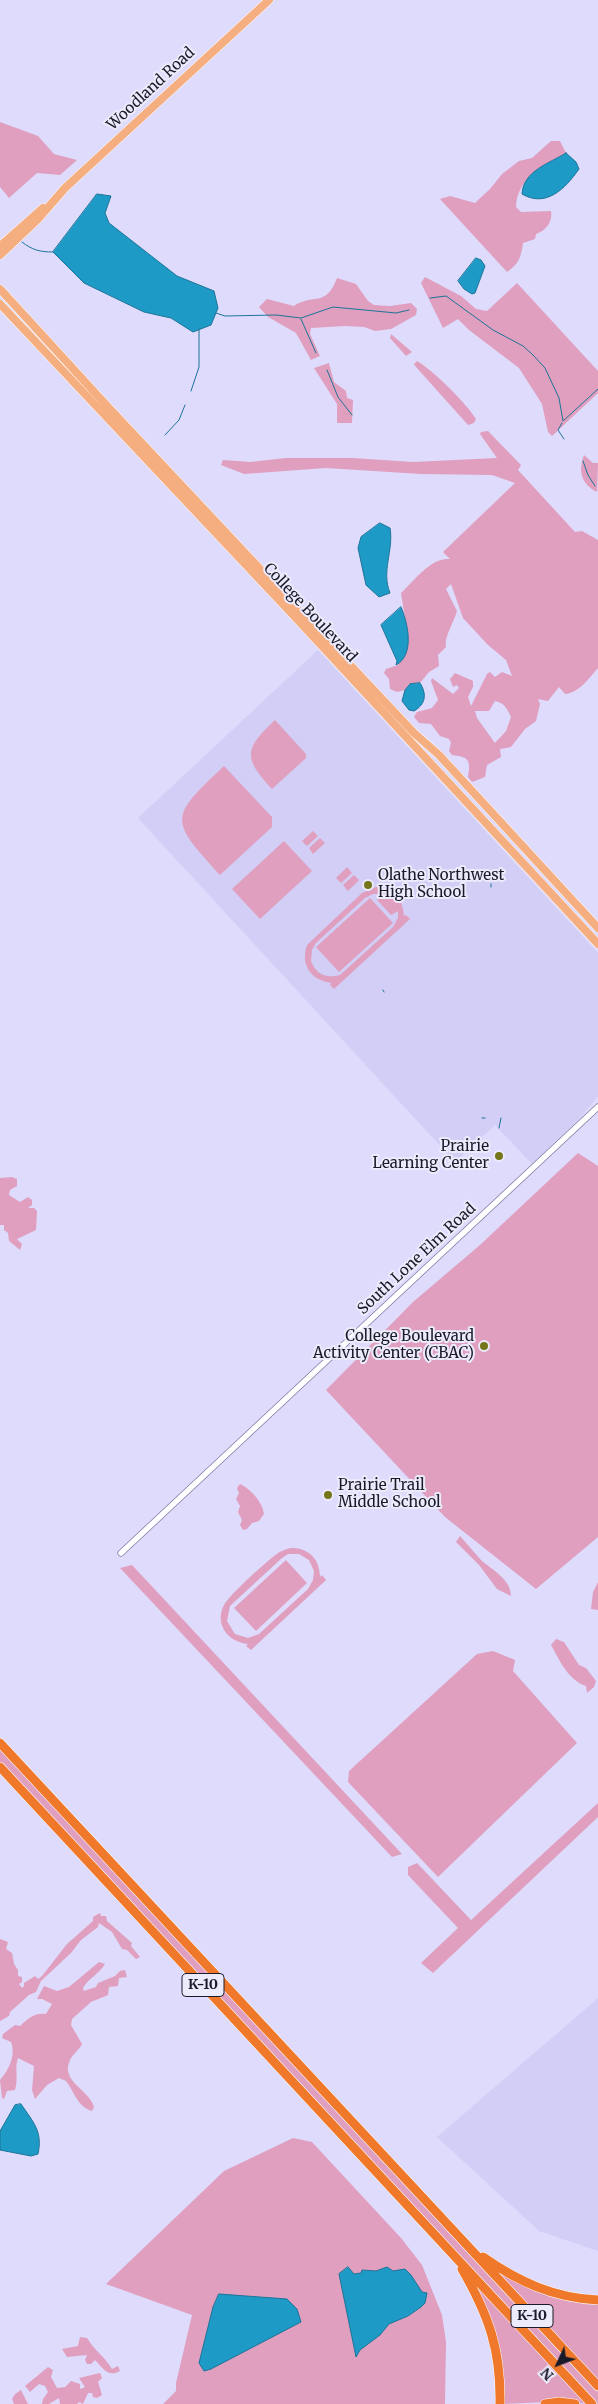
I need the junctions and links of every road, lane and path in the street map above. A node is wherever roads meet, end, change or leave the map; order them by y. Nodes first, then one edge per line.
1 (269, 0) edge
2 (53, 201) junction
3 (0, 246) edge
4 (0, 255) edge
5 (0, 289) edge
6 (0, 304) edge
7 (598, 928) edge
8 (598, 944) edge
9 (598, 1107) edge
10 (121, 1553) dead end
11 (0, 1742) edge
12 (0, 1767) edge
13 (467, 2245) junction
14 (456, 2258) junction
15 (598, 2300) edge
16 (598, 2386) edge
17 (500, 2404) edge
18 (544, 2404) edge
19 (574, 2404) edge
20 (592, 2404) edge

1 - 2 main road, Woodland Road
2 - 3 main road, Woodland Road
2 - 4 main road, Woodland Road
5 - 7 main road, College Boulevard
6 - 8 main road, College Boulevard
9 - 10 street, South Lone Elm Road
11 - 13 highway, K-10
12 - 14 highway, K-10
13 - 15 highway
13 - 16 highway, K-10
14 - 17 highway
14 - 20 highway, K-10
18 - 19 highway

